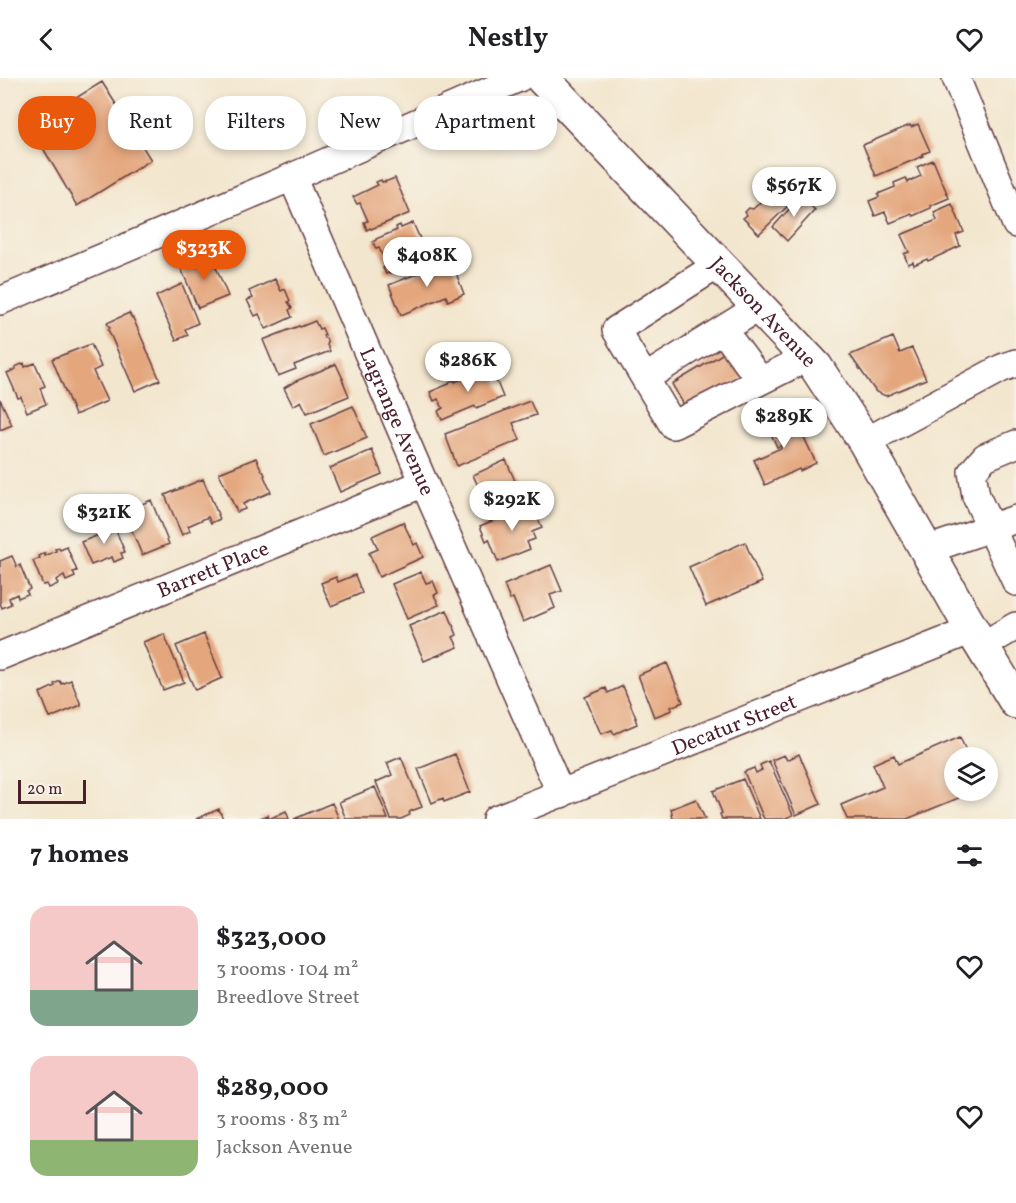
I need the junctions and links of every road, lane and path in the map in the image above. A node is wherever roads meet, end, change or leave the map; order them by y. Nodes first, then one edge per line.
1 (519, 78) edge
2 (542, 78) edge
3 (956, 78) edge
4 (292, 177) junction
5 (1016, 224) edge
6 (718, 264) junction
7 (0, 301) edge
8 (759, 307) junction
9 (723, 330) junction
10 (808, 357) junction
11 (1016, 363) edge
12 (645, 378) junction
13 (760, 380) junction
14 (865, 442) junction
15 (1016, 444) edge
16 (424, 483) junction
17 (1016, 519) edge
18 (991, 528) junction
19 (927, 550) junction
20 (1016, 582) edge
21 (1016, 626) edge
22 (977, 638) junction
23 (0, 656) edge
24 (1016, 702) edge
25 (561, 794) junction
26 (496, 819) edge

1 - 4 street
2 - 6 main road, Jackson Avenue
3 - 5 street
4 - 7 street
4 - 16 street, Lagrange Avenue
6 - 8 main road, Jackson Avenue
6 - 12 street
8 - 9 street
8 - 10 main road, Jackson Avenue
9 - 12 street
9 - 13 street
10 - 13 street
10 - 14 main road, Jackson Avenue
11 - 14 street
12 - 13 street
14 - 19 main road, Jackson Avenue
15 - 18 street
16 - 23 street, Barrett Place
16 - 25 street, Lagrange Avenue
17 - 18 street
18 - 19 street
18 - 20 street
19 - 22 main road, Jackson Avenue
21 - 22 street, Decatur Street
22 - 24 main road, Jackson Avenue
22 - 25 street, Decatur Street
25 - 26 street, Decatur Street

